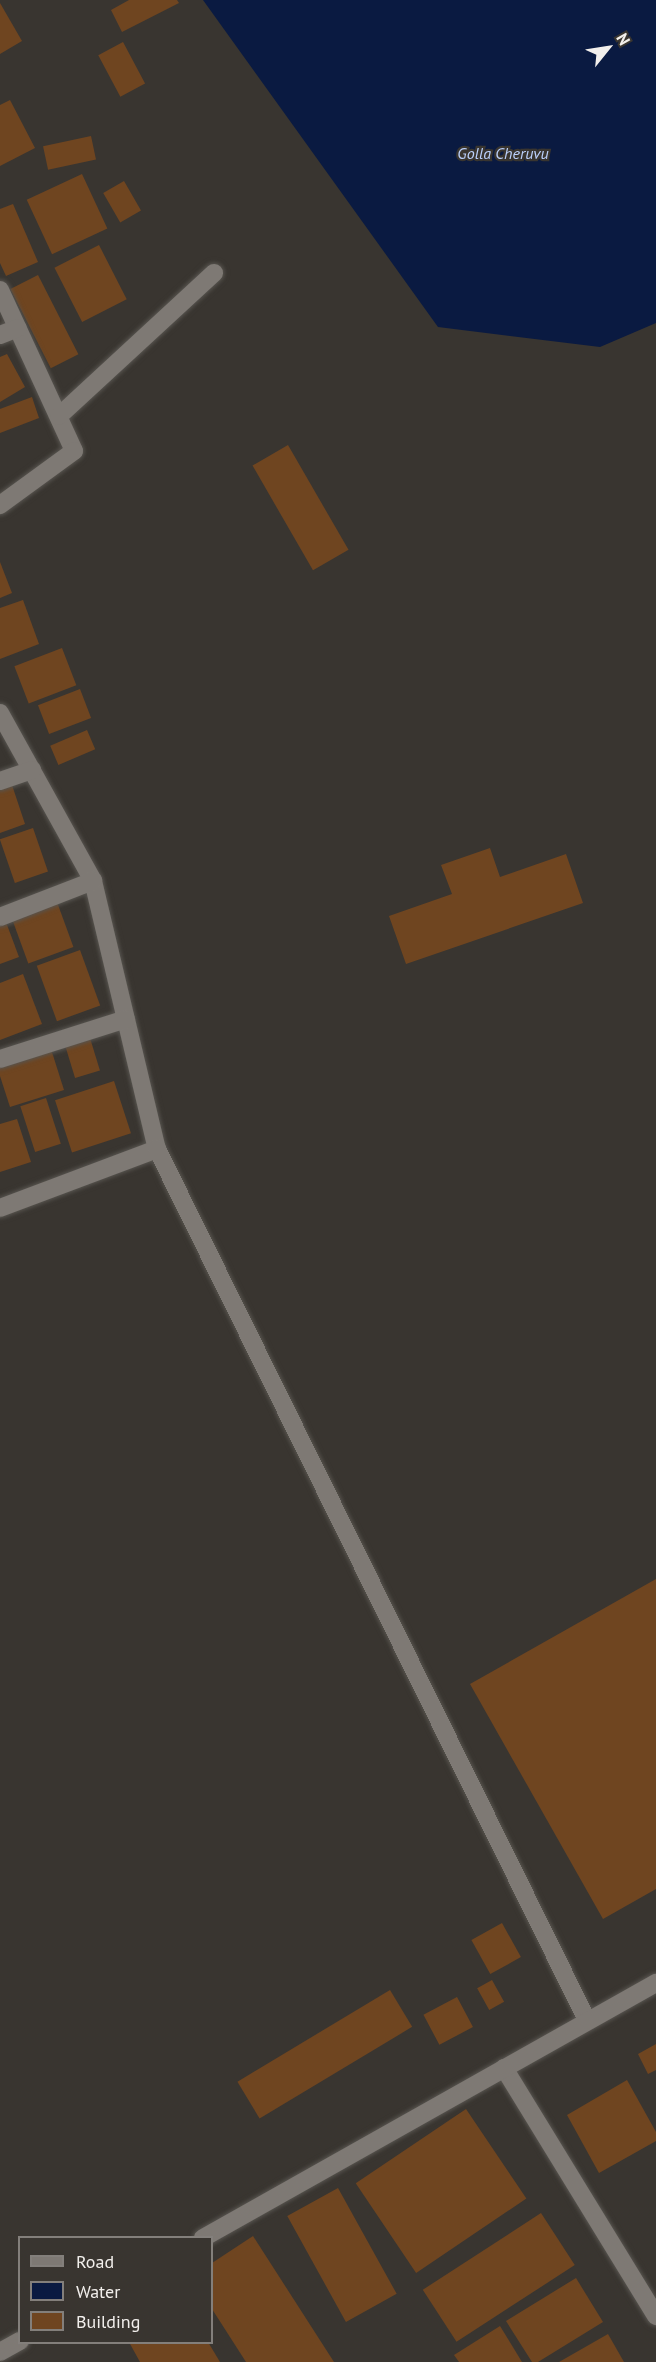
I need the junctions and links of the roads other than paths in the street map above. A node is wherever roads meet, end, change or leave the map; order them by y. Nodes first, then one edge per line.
1 (214, 273) dead end
2 (0, 290) edge
3 (18, 328) junction
4 (0, 335) edge
5 (59, 416) junction
6 (0, 505) edge
7 (0, 713) edge
8 (32, 770) junction
9 (0, 782) edge
10 (93, 881) junction
11 (0, 917) edge
12 (126, 1019) junction
13 (0, 1059) edge
14 (157, 1149) junction
15 (0, 1208) edge
16 (656, 1983) edge
17 (587, 2020) junction
18 (504, 2068) junction
19 (207, 2236) edge
20 (656, 2316) edge
21 (18, 2342) edge
22 (0, 2352) edge

1 - 5 street
2 - 3 street
3 - 4 street
3 - 5 street
5 - 6 street
7 - 8 street
8 - 9 street
8 - 10 street
10 - 11 street
10 - 12 street
12 - 13 street
12 - 14 street
14 - 15 street
14 - 17 street
16 - 17 street
17 - 18 street
18 - 19 street
18 - 20 street
21 - 22 street

